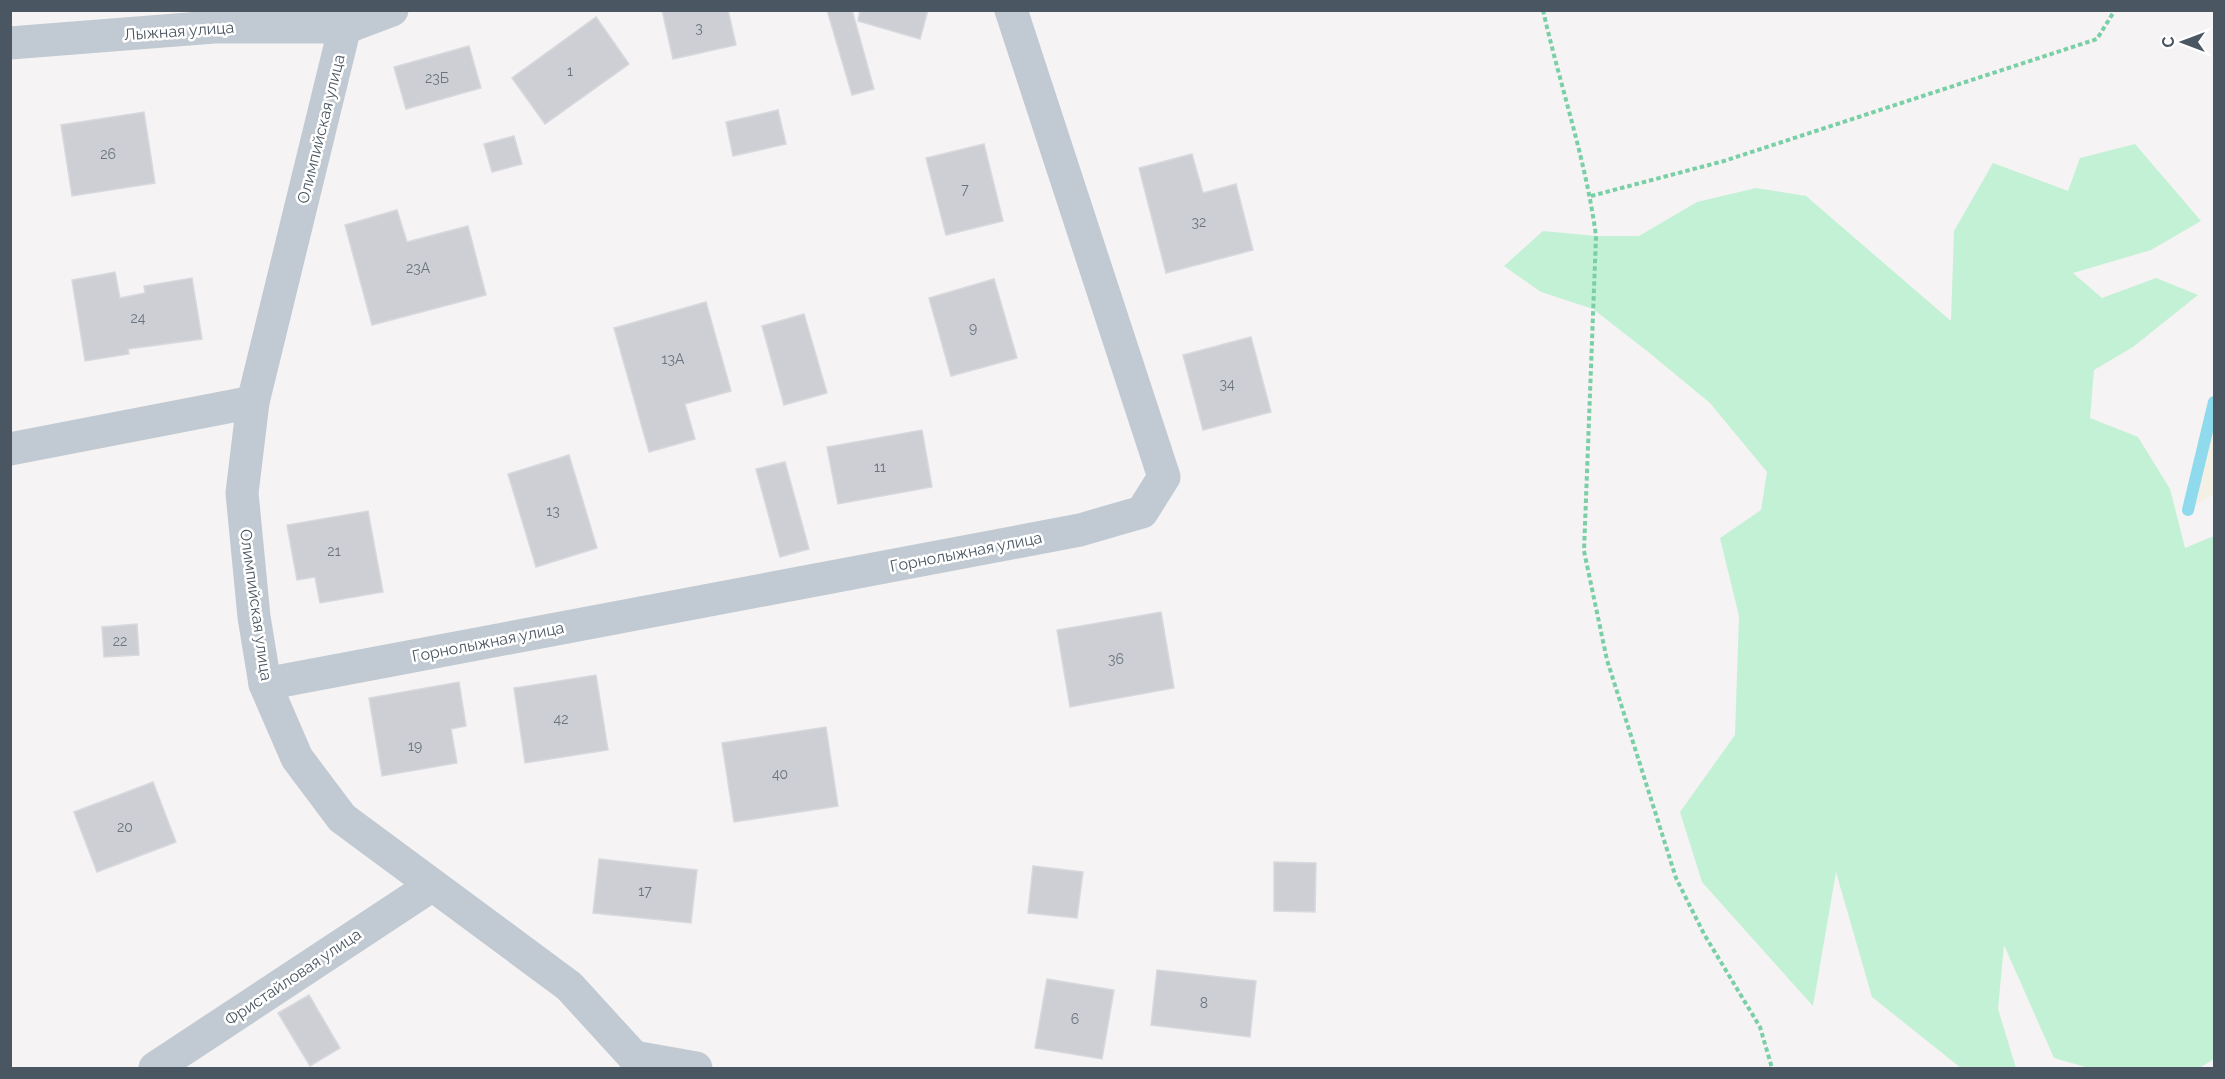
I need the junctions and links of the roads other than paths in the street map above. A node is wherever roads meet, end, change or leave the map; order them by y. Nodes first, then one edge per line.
1 (392, 10) edge
2 (1011, 10) edge
3 (204, 19) edge
4 (348, 19) edge
5 (10, 43) edge
6 (253, 402) junction
7 (10, 449) edge
8 (265, 684) junction
9 (431, 886) junction
10 (636, 1063) edge
11 (155, 1068) edge
12 (696, 1068) edge

1 - 4 street
2 - 8 street, Горнолыжная улица
3 - 4 street, Лыжная улица
3 - 5 street, Лыжная улица
4 - 6 street, Олимпийская улица
6 - 7 street
6 - 8 street, Олимпийская улица
8 - 9 street, Олимпийская улица
9 - 10 street, Олимпийская улица
9 - 11 street, Фристайловая улица
10 - 12 street

